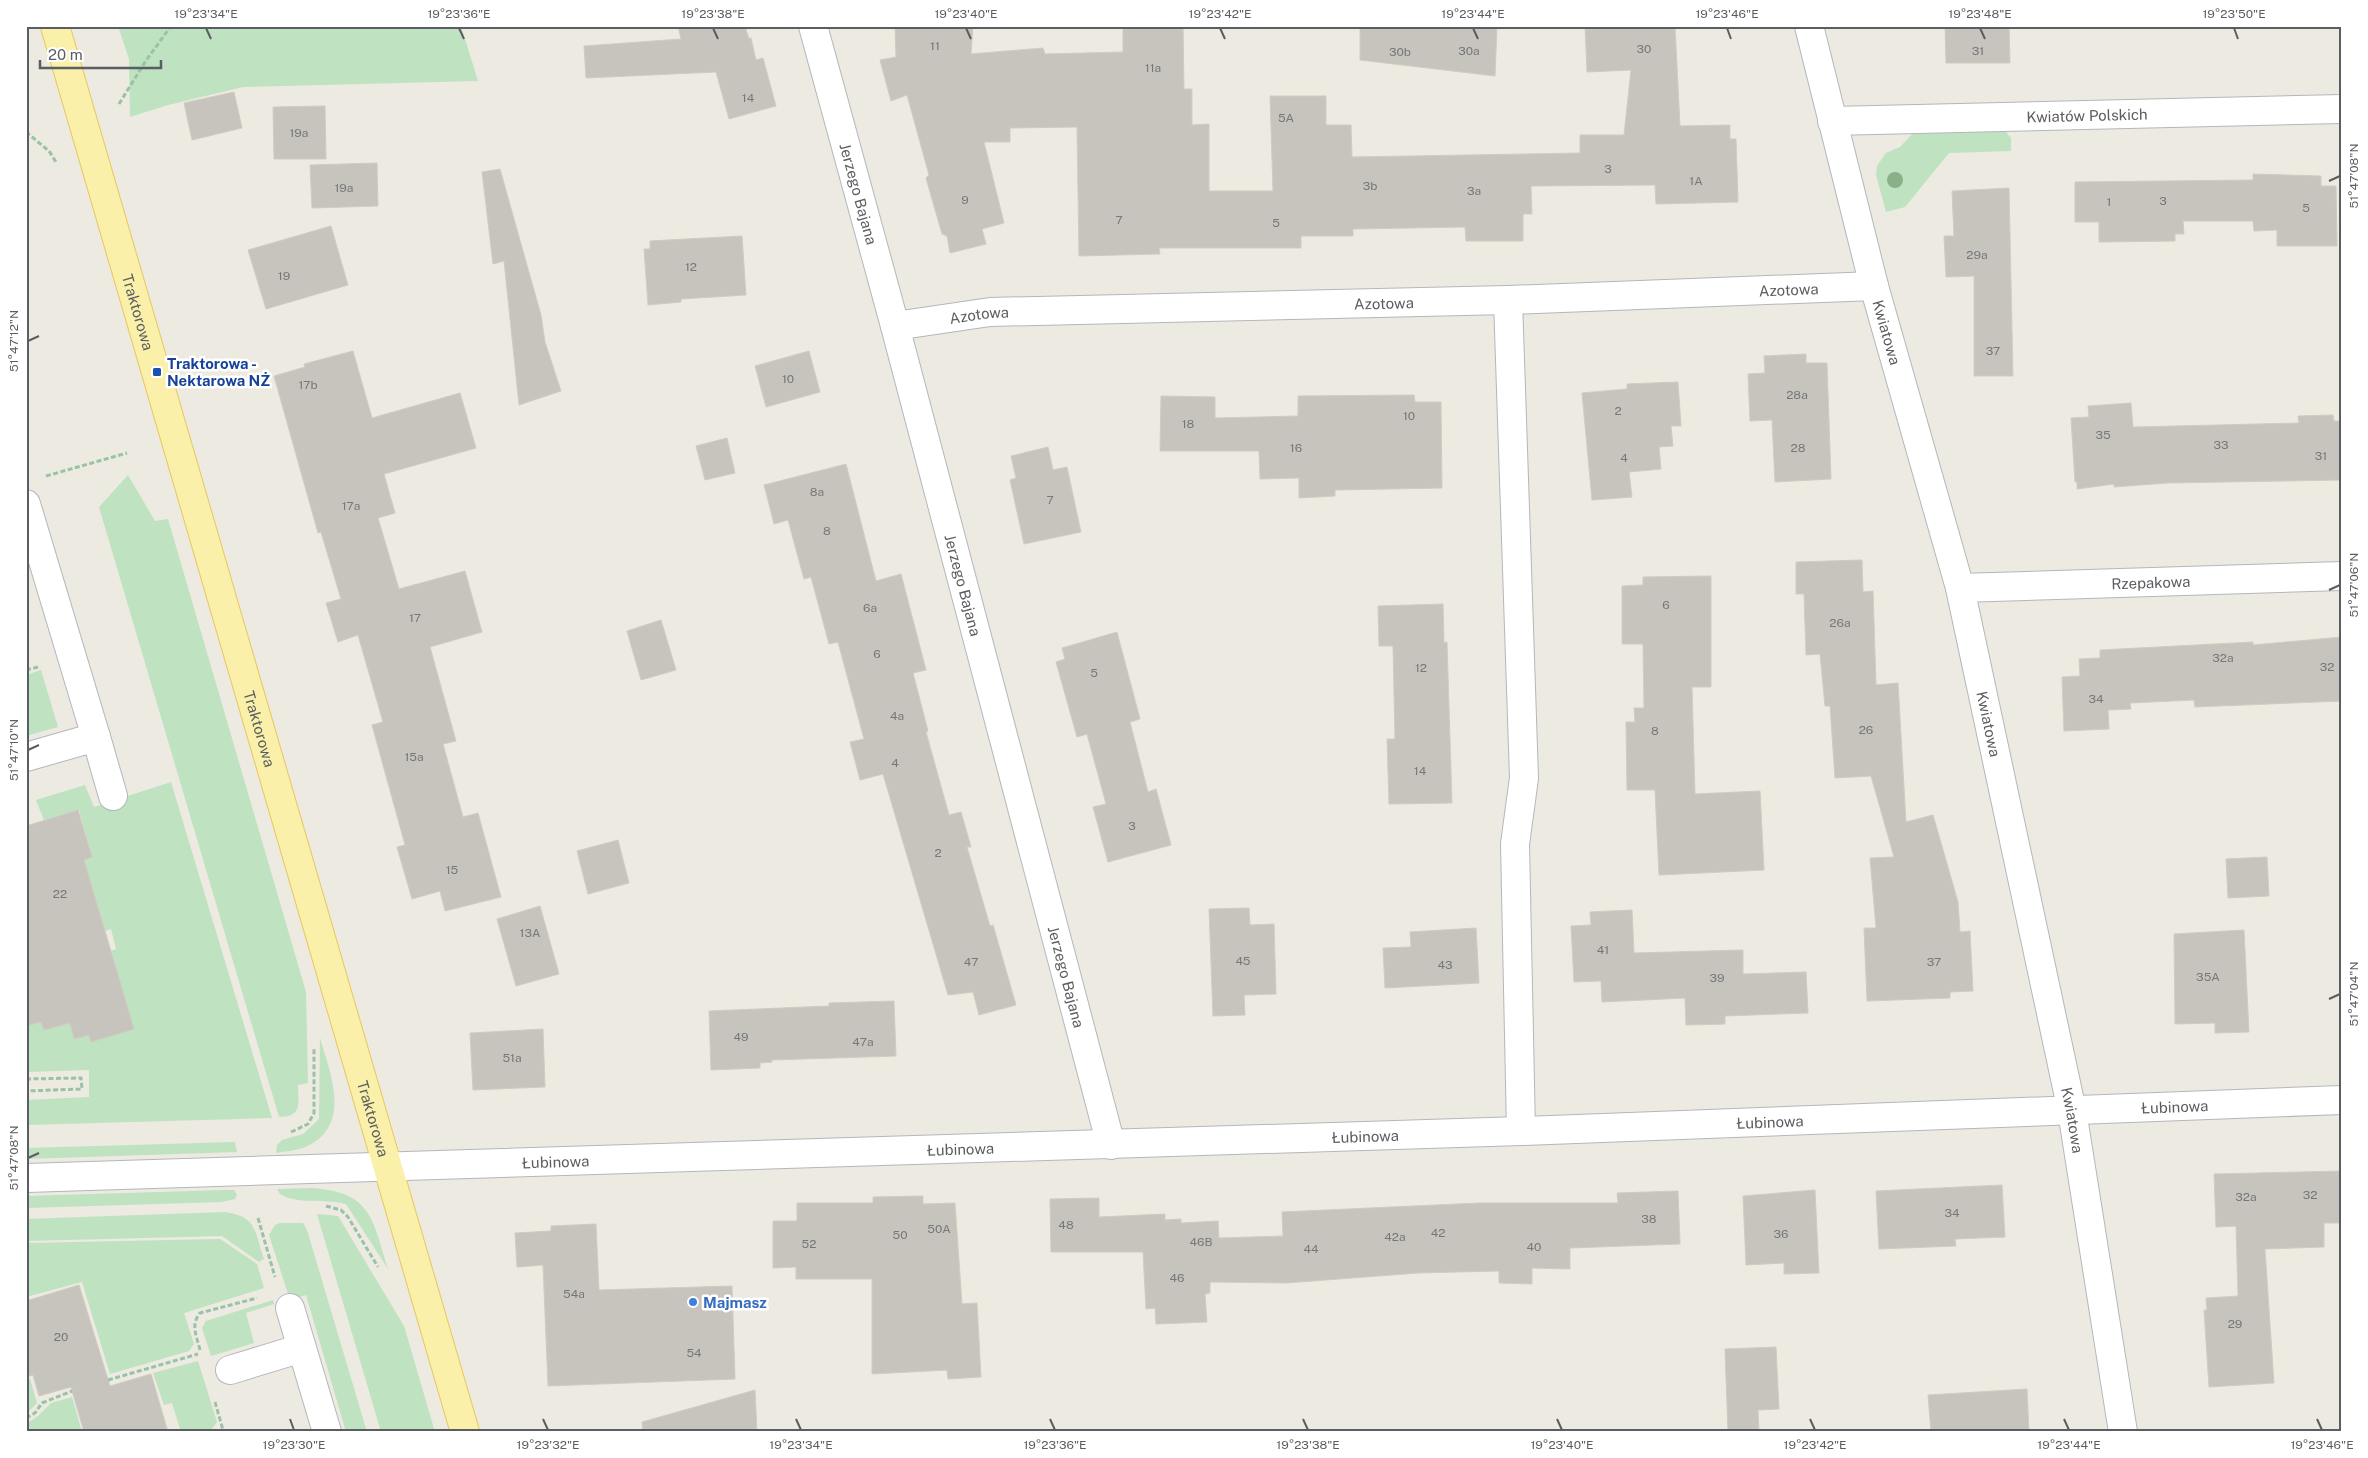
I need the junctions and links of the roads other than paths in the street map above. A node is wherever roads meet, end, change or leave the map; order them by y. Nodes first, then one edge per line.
1 (55, 26) edge
2 (813, 26) edge
3 (1809, 26) edge
4 (2342, 109) edge
5 (1832, 121) junction
6 (1874, 286) junction
7 (1508, 300) junction
8 (895, 326) junction
9 (26, 504) edge
10 (2342, 576) edge
11 (1960, 588) junction
12 (96, 737) junction
13 (26, 757) edge
14 (113, 796) dead end
15 (2342, 1100) edge
16 (2072, 1111) junction
17 (1521, 1132) junction
18 (1111, 1145) junction
19 (388, 1166) junction
20 (26, 1178) edge
21 (284, 1296) road end
22 (302, 1348) junction
23 (230, 1370) dead end
24 (327, 1432) edge
25 (465, 1432) edge
26 (2123, 1432) edge

1 - 19 main road, Traktorowa
2 - 8 street, Jerzego Bajana
3 - 5 street, Kwiatowa
4 - 5 street, Kwiatów Polskich
5 - 6 street, Kwiatowa
6 - 7 street, Azotowa
6 - 11 street, Kwiatowa
7 - 8 street, Azotowa
7 - 17 street
8 - 18 street, Jerzego Bajana
9 - 12 street
10 - 11 street, Rzepakowa
11 - 16 street, Kwiatowa
12 - 13 street
12 - 14 street
15 - 16 street, Łubinowa
16 - 17 street, Łubinowa
16 - 26 street, Kwiatowa
17 - 18 street, Łubinowa
18 - 19 street, Łubinowa
19 - 20 street, Łubinowa
19 - 25 main road, Traktorowa
21 - 22 street
22 - 23 street
22 - 24 street

